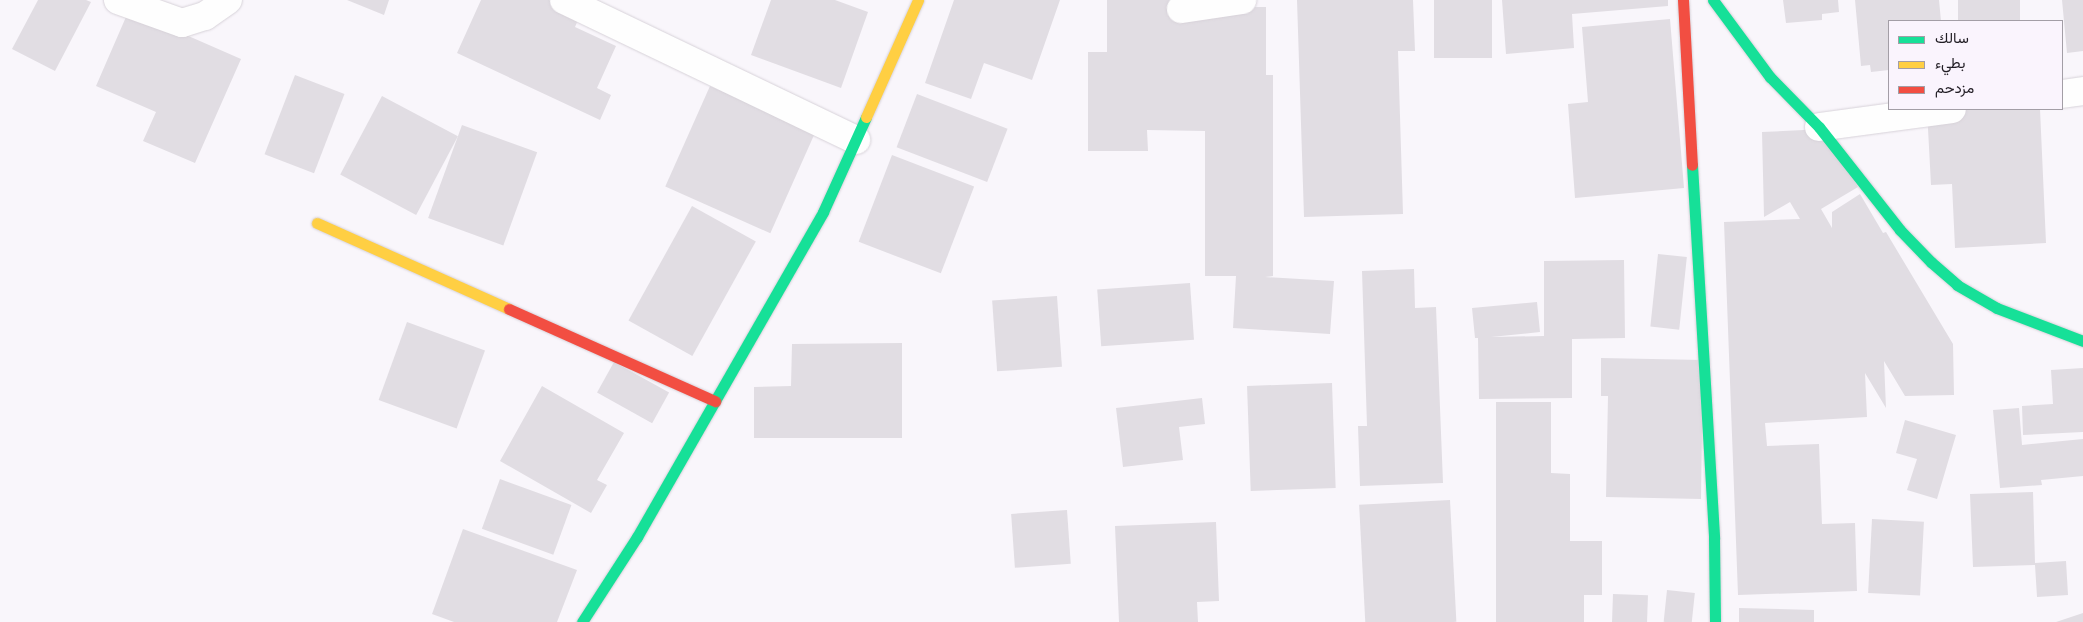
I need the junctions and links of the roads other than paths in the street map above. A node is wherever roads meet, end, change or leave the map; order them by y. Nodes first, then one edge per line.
1 (118, 0) edge
2 (228, 0) edge
3 (564, 0) edge
4 (918, 0) edge
5 (1242, 0) edge
6 (1683, 0) edge
7 (1713, 0) edge
8 (1181, 9) dead end
9 (2083, 91) edge
10 (2063, 94) edge
11 (1945, 110) edge
12 (1819, 127) junction
13 (856, 140) junction
14 (318, 222) dead end
15 (2083, 341) edge
16 (715, 401) junction
17 (582, 622) edge
18 (1715, 622) edge

1 - 2 street
3 - 13 street
4 - 13 street
5 - 8 street
6 - 18 street
7 - 12 street
9 - 10 street
11 - 12 street
12 - 15 street
13 - 16 street
14 - 16 street
16 - 17 street

